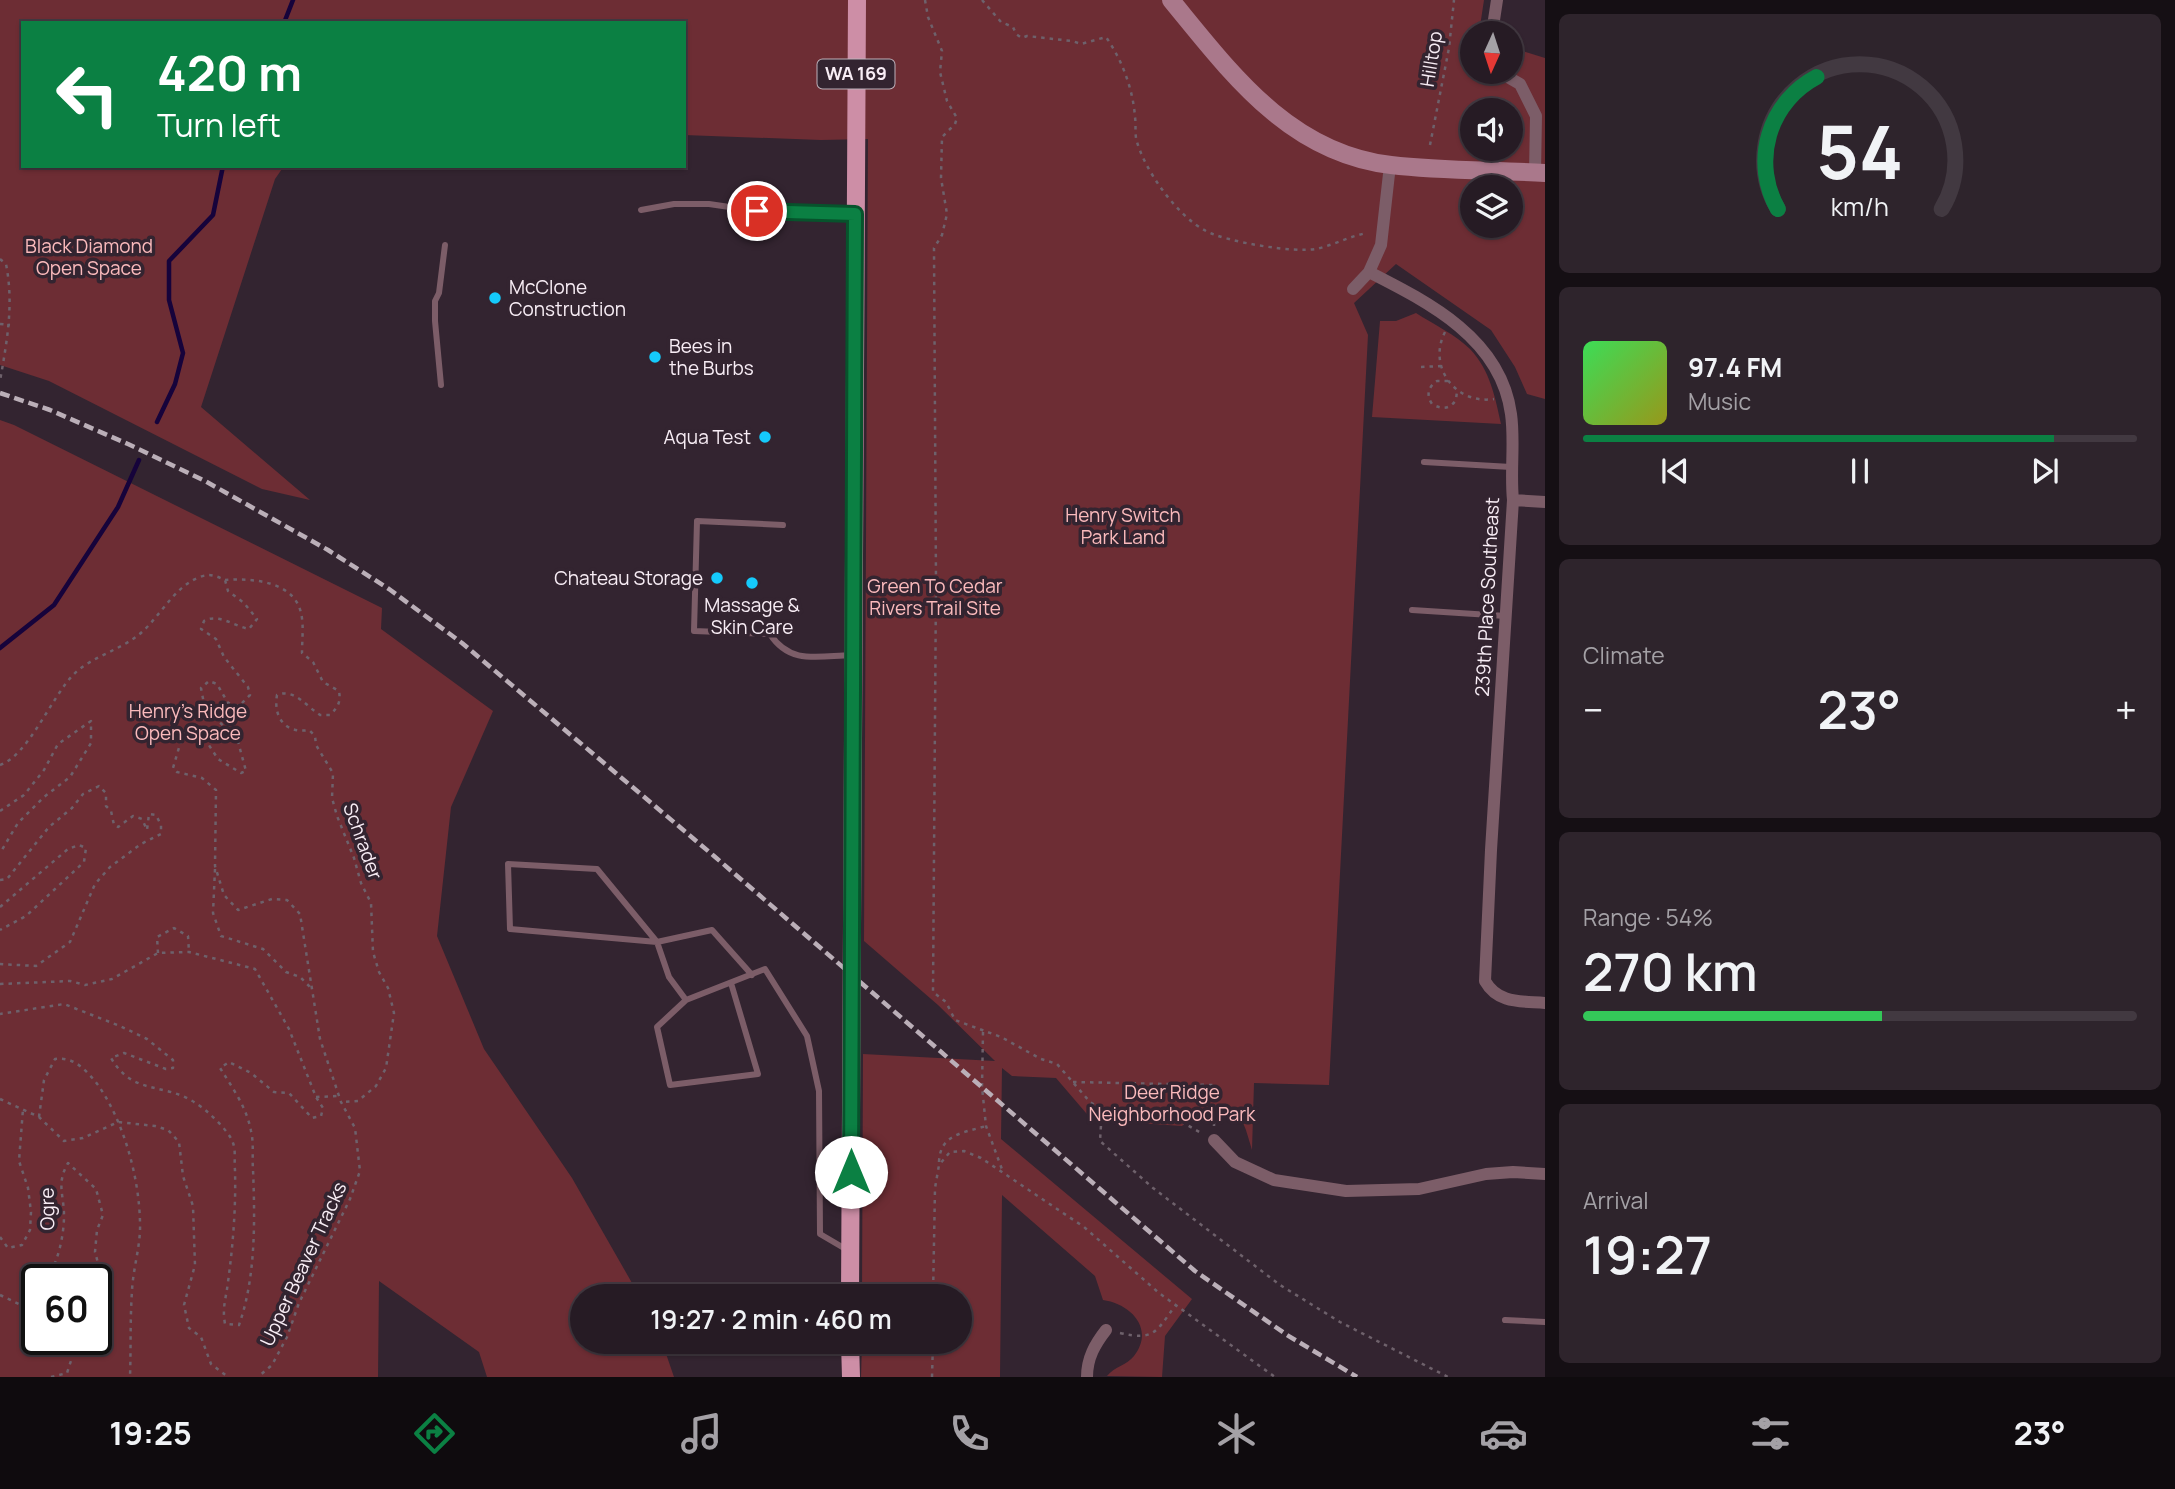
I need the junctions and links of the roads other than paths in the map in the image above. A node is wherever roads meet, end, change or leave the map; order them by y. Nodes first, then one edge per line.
1 (857, 0) edge
2 (1171, 0) edge
3 (1497, 0) edge
4 (1494, 21) edge
5 (1518, 84) edge
6 (1390, 165) junction
7 (1540, 173) edge
8 (641, 210) dead end
9 (855, 214) junction
10 (445, 245) dead end
11 (1369, 272) junction
12 (1353, 289) dead end
13 (441, 385) dead end
14 (1424, 462) dead end
15 (1511, 467) junction
16 (1513, 500) junction
17 (1545, 502) edge
18 (783, 525) dead end
19 (1412, 610) dead end
20 (1506, 616) junction
21 (853, 655) junction
22 (657, 942) junction
23 (752, 975) junction
24 (731, 983) junction
25 (686, 1000) junction
26 (1545, 1003) edge
27 (1214, 1140) road end
28 (1545, 1174) edge
29 (850, 1252) junction
30 (850, 1284) edge
31 (1505, 1320) dead end
32 (1545, 1322) edge
33 (1106, 1330) road end
34 (850, 1354) edge
35 (851, 1377) edge
36 (1087, 1377) edge

1 - 9 main road, WA 169
2 - 6 street
3 - 4 street
5 - 7 street
6 - 7 street
6 - 11 street
8 - 9 lane
9 - 21 main road, WA 169
10 - 13 lane
11 - 12 street
11 - 15 street, 239th Place Southeast
14 - 15 lane
15 - 16 street, 239th Place Southeast
16 - 17 street
16 - 20 street, 239th Place Southeast
18 - 21 lane
19 - 20 lane
20 - 26 street, 239th Place Southeast
21 - 29 main road, WA 169
22 - 22 lane
22 - 23 lane
22 - 25 lane
23 - 24 lane
23 - 29 lane
24 - 25 lane
24 - 25 lane
27 - 28 street
29 - 30 main road, WA 169
31 - 32 lane
33 - 36 street
34 - 35 main road

